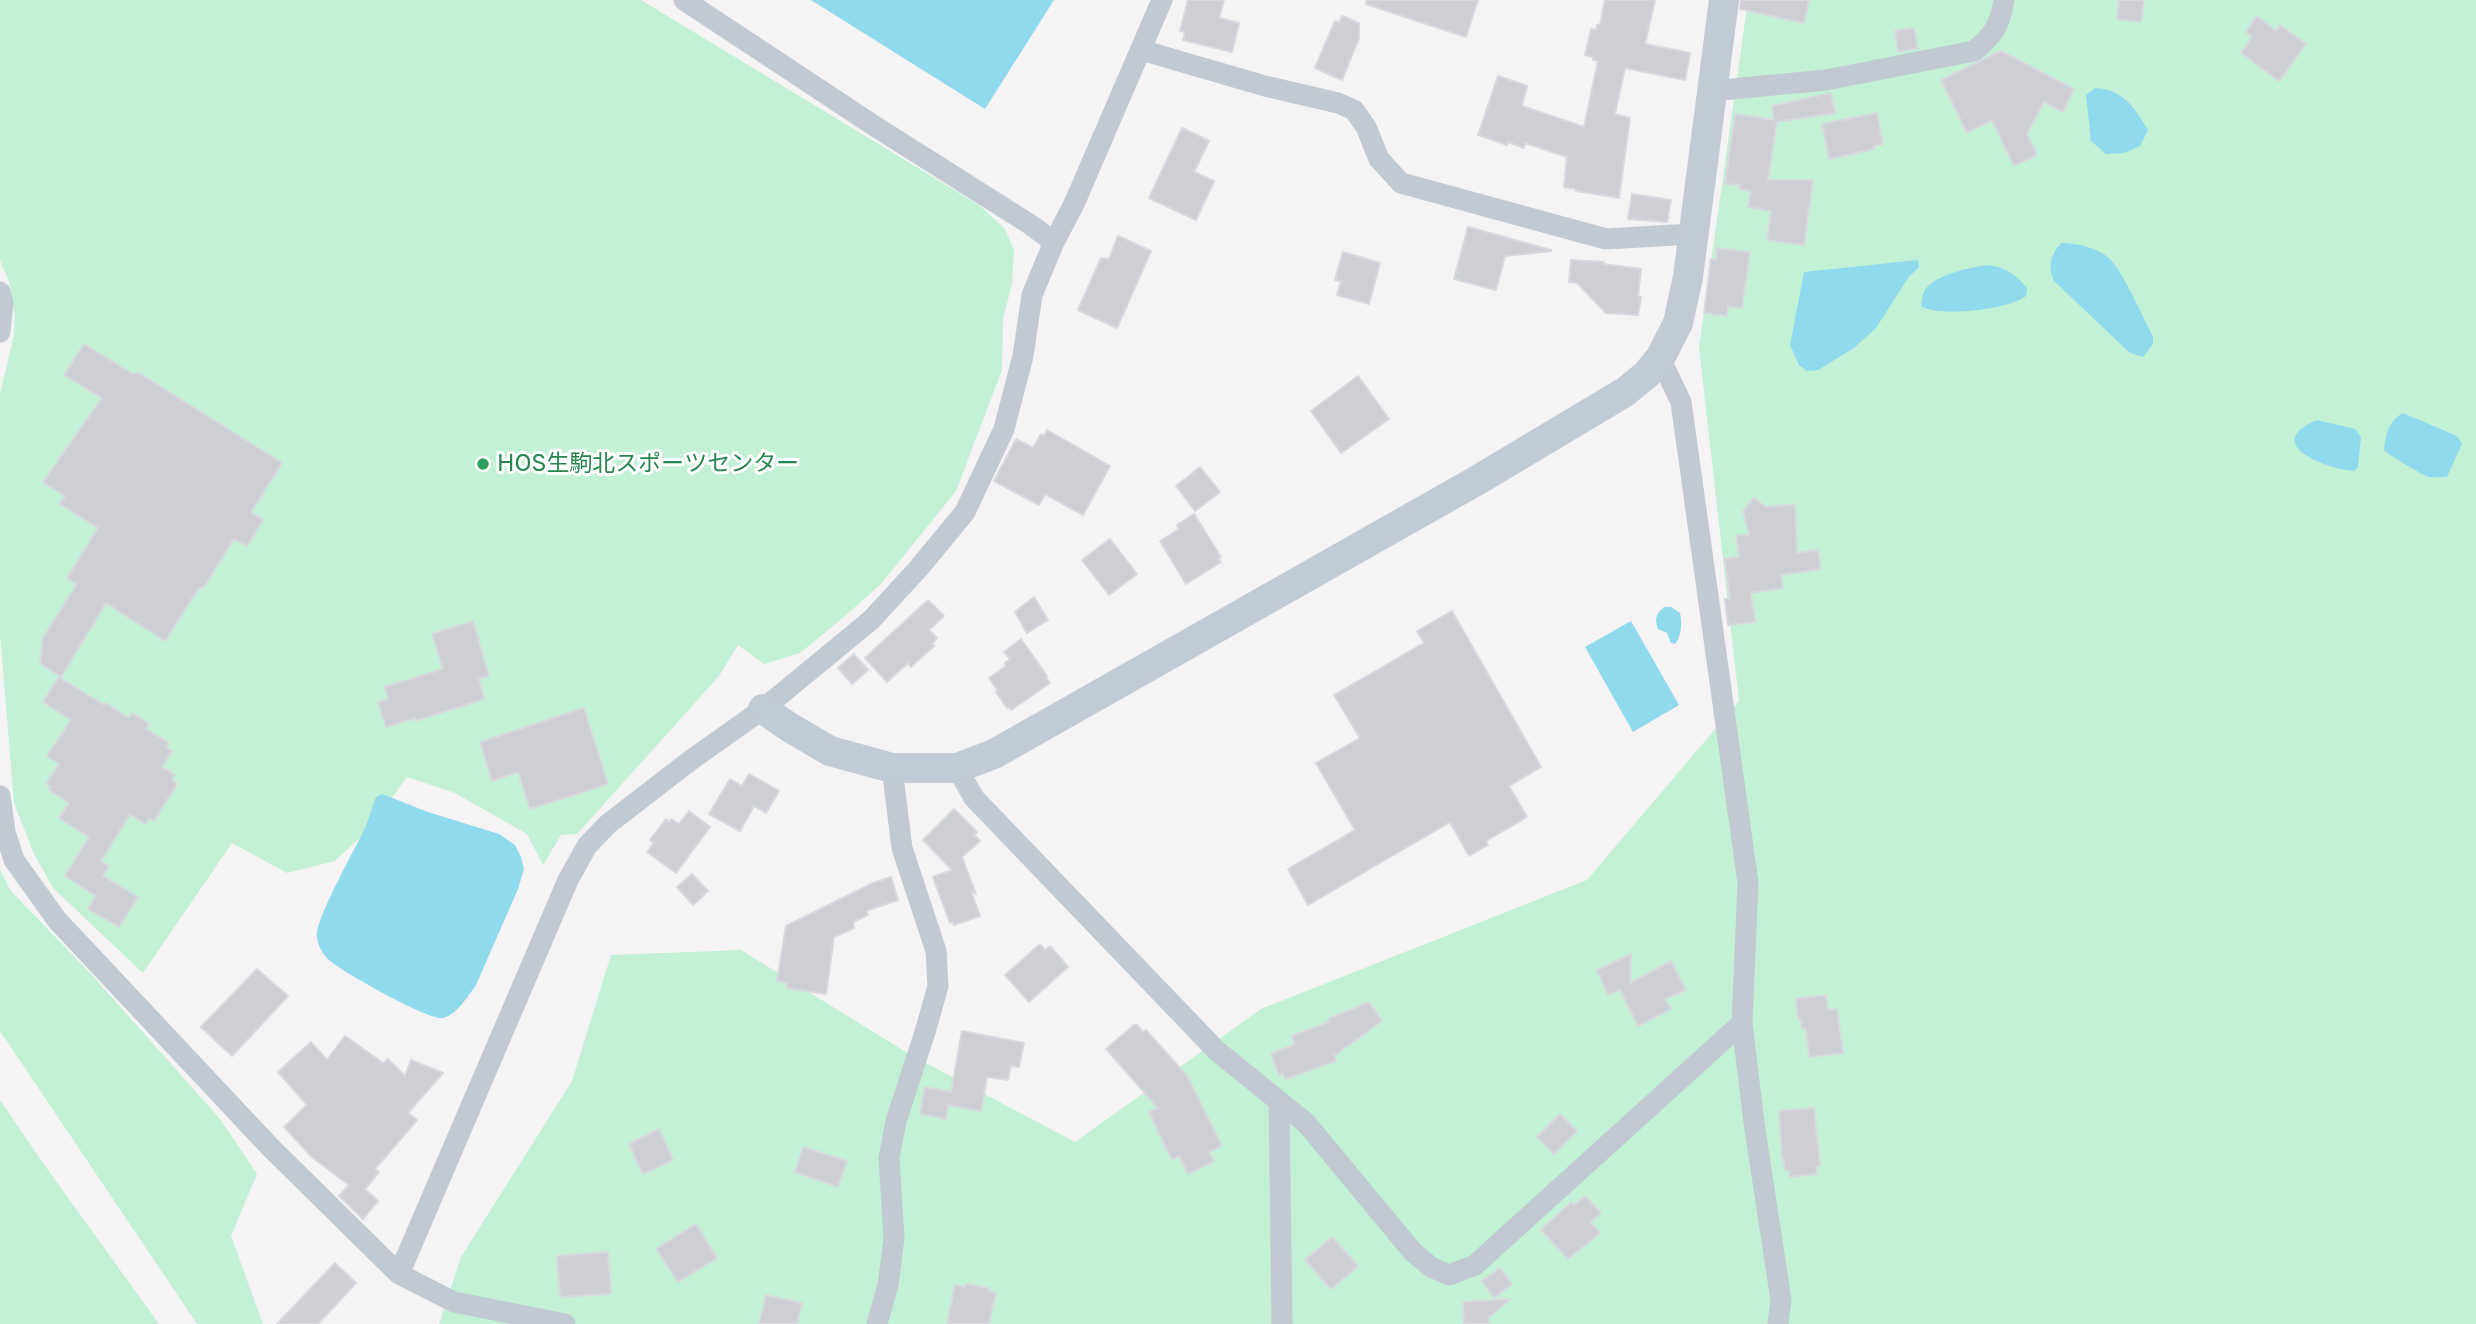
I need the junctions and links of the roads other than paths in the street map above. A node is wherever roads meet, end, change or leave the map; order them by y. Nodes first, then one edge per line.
1 (1162, 0) edge
2 (1724, 0) edge
3 (2004, 0) edge
4 (689, 2) edge
5 (1141, 50) junction
6 (1711, 91) junction
7 (1692, 234) junction
8 (1054, 242) junction
9 (0, 292) edge
10 (0, 332) edge
11 (1660, 358) junction
12 (763, 709) junction
13 (892, 768) junction
14 (957, 768) junction
15 (0, 796) edge
16 (1742, 1023) junction
17 (1279, 1101) junction
18 (399, 1274) junction
19 (565, 1324) edge
20 (877, 1324) edge
21 (1282, 1324) edge
22 (1778, 1324) edge

1 - 5 street
2 - 6 street
3 - 6 street
4 - 8 street
5 - 7 street
5 - 8 street
6 - 7 street
7 - 11 street
8 - 12 street
9 - 10 street
11 - 14 street
11 - 16 street
12 - 13 street
12 - 18 street
13 - 14 street
13 - 20 street
14 - 17 street
15 - 18 street
16 - 17 street
16 - 22 street
17 - 21 street
18 - 19 street

